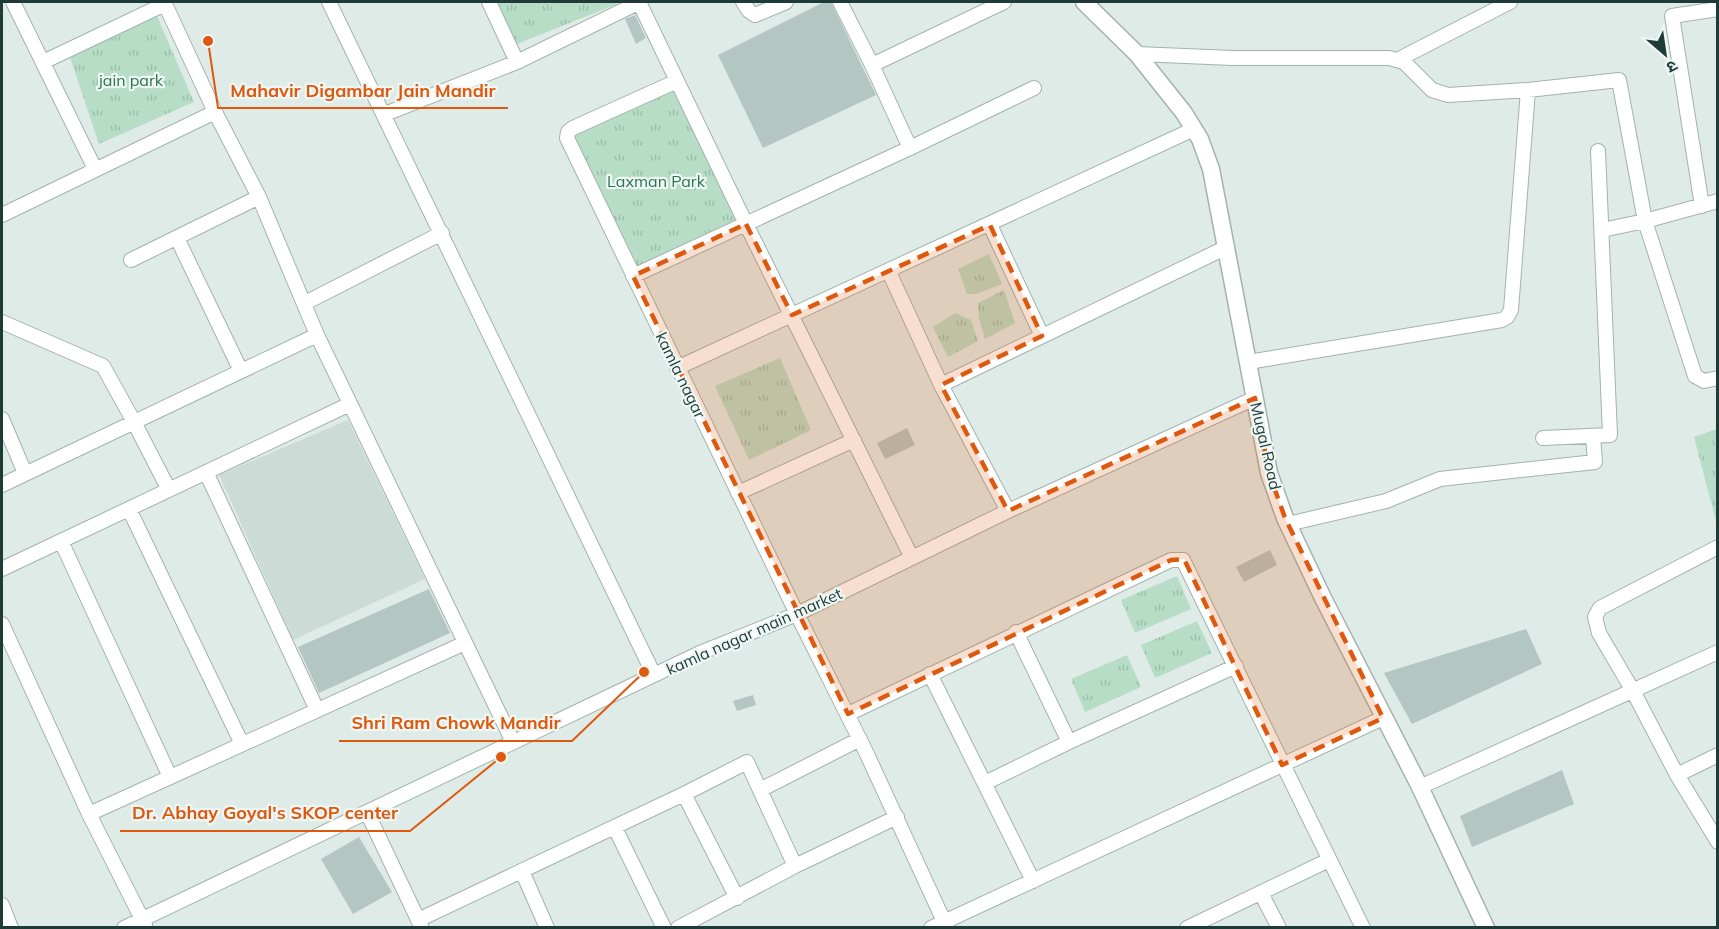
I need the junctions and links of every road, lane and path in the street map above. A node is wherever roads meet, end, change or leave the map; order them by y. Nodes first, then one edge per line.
1 (13, 2) edge
2 (329, 2) edge
3 (489, 2) edge
4 (639, 2) edge
5 (743, 2) edge
6 (786, 2) edge
7 (840, 2) edge
8 (1004, 2) edge
9 (1084, 2) edge
10 (1510, 2) edge
11 (1718, 9) edge
12 (1137, 54) junction
13 (1399, 59) junction
14 (43, 62) junction
15 (517, 62) junction
16 (872, 65) junction
17 (677, 81) junction
18 (1034, 88) dead end
19 (1528, 90) junction
20 (215, 112) junction
21 (385, 114) junction
22 (1194, 129) junction
23 (910, 148) junction
24 (1598, 151) dead end
25 (96, 169) junction
26 (259, 197) junction
27 (1718, 201) edge
28 (1702, 206) junction
29 (2, 215) edge
30 (1645, 221) junction
31 (746, 224) junction
32 (990, 225) junction
33 (1602, 230) junction
34 (442, 233) junction
35 (177, 238) junction
36 (1227, 248) junction
37 (131, 260) dead end
38 (889, 272) junction
39 (633, 276) junction
40 (305, 303) junction
41 (792, 315) junction
42 (2, 322) edge
43 (317, 335) junction
44 (1042, 336) junction
45 (1248, 362) junction
46 (677, 368) junction
47 (241, 371) junction
48 (1718, 378) edge
49 (941, 385) junction
50 (1255, 398) junction
51 (350, 404) junction
52 (2, 419) edge
53 (134, 422) junction
54 (1593, 436) junction
55 (1543, 438) dead end
56 (854, 441) junction
57 (206, 472) junction
58 (25, 473) junction
59 (2, 484) edge
60 (169, 490) junction
61 (738, 493) junction
62 (129, 509) junction
63 (1008, 511) junction
64 (1288, 524) junction
65 (62, 541) junction
66 (1718, 547) edge
67 (912, 558) junction
68 (2, 569) edge
69 (797, 614) junction
70 (2, 624) edge
71 (1016, 632) junction
72 (465, 643) junction
73 (1718, 652) edge
74 (1236, 666) junction
75 (930, 674) junction
76 (654, 675) junction
77 (1633, 691) junction
78 (317, 710) junction
79 (848, 714) junction
80 (1383, 718) junction
81 (860, 739) junction
82 (513, 742) junction
83 (1069, 742) junction
84 (242, 744) junction
85 (1718, 755) edge
86 (1282, 765) junction
87 (1677, 775) junction
88 (170, 777) junction
89 (985, 783) junction
90 (1420, 786) junction
91 (760, 790) junction
92 (684, 794) junction
93 (367, 812) junction
94 (89, 814) junction
95 (897, 817) junction
96 (615, 828) junction
97 (1718, 842) edge
98 (1329, 860) junction
99 (795, 866) junction
100 (522, 871) junction
101 (1033, 882) junction
102 (1261, 893) junction
103 (737, 898) junction
104 (2, 905) edge
105 (144, 923) edge
106 (420, 923) edge
107 (946, 924) edge
108 (11, 927) edge
109 (124, 927) edge
110 (547, 927) edge
111 (664, 927) edge
112 (678, 927) edge
113 (931, 927) edge
114 (1187, 927) edge
115 (1279, 927) edge
116 (1363, 927) edge
117 (1486, 927) edge

1 - 14 street
2 - 21 street
3 - 15 street
4 - 15 street
4 - 17 street
5 - 6 street
7 - 16 street
8 - 16 street
9 - 12 street, Mugal Road
10 - 13 street
11 - 28 street
12 - 13 street
12 - 22 street, Mugal Road
13 - 19 street
14 - 20 street
14 - 25 street
15 - 21 street
16 - 23 street
17 - 31 street
17 - 39 street, kamla nagar
18 - 23 street
19 - 30 street
19 - 45 street
20 - 25 street
20 - 26 street
21 - 34 street
22 - 32 street
22 - 36 street, Mugal Road
23 - 31 street
24 - 33 street
25 - 29 street
26 - 35 street
26 - 40 street
27 - 28 street
28 - 30 street
30 - 33 street
30 - 48 street
31 - 39 street
31 - 41 street
32 - 38 street
32 - 44 street
33 - 54 street
34 - 40 street
34 - 76 street
35 - 37 street
35 - 47 street
36 - 44 street
36 - 45 street, Mugal Road
38 - 41 street
38 - 49 street
39 - 46 street, kamla nagar
40 - 43 street
41 - 46 street
41 - 56 street
42 - 53 street
43 - 47 street
43 - 51 street
44 - 49 street
45 - 50 street, Mugal Road
46 - 61 street, kamla nagar
47 - 53 street
49 - 63 street
50 - 63 street, kamla nagar main market
50 - 64 street, Mugal Road
51 - 57 street
51 - 72 street
52 - 58 street
53 - 58 street
53 - 60 street
54 - 55 street
54 - 64 street
56 - 61 street
56 - 67 street
57 - 60 street
57 - 78 street
58 - 59 street
60 - 62 street
61 - 69 street, kamla nagar
62 - 65 street
62 - 84 street
63 - 67 street, kamla nagar main market
64 - 80 street, Mugal Road
65 - 68 street
65 - 88 street
66 - 77 street
67 - 69 street, kamla nagar main market
69 - 76 street, kamla nagar main market
69 - 79 street, kamla nagar
70 - 94 street
71 - 74 street
71 - 75 street
71 - 83 street
72 - 78 street
72 - 82 street
73 - 77 street
74 - 83 street
74 - 86 street
75 - 79 street
75 - 89 street
76 - 82 street, kamla nagar main market
77 - 87 street
77 - 90 street
78 - 84 street
79 - 81 street, kamla nagar
80 - 86 street
80 - 90 street, Mugal Road
81 - 91 street
81 - 95 street, kamla nagar
82 - 93 street, kamla nagar main market
83 - 89 street
84 - 88 street
85 - 87 street
86 - 98 street
86 - 101 street
87 - 97 street
88 - 94 street
89 - 101 street
90 - 117 street, Mugal Road
91 - 92 street
91 - 99 street
92 - 96 street
92 - 103 street
93 - 105 street, kamla nagar main market
93 - 106 street
94 - 105 street
95 - 99 street
95 - 107 street, kamla nagar
96 - 100 street
96 - 111 street
98 - 102 street
98 - 116 street
99 - 103 street
100 - 106 street
100 - 110 street
101 - 107 street
102 - 114 street
102 - 115 street
103 - 112 street
104 - 108 street
105 - 109 street, kamla nagar main market
107 - 113 street

